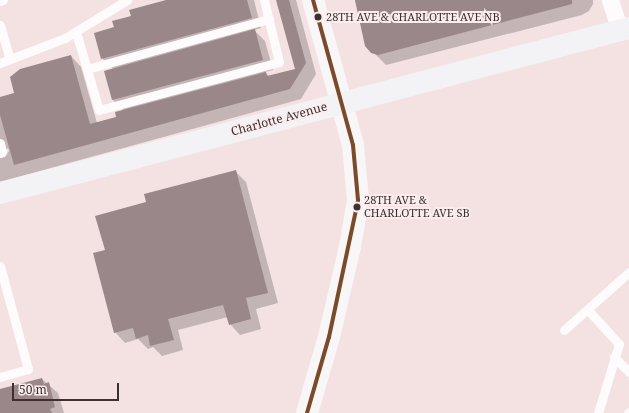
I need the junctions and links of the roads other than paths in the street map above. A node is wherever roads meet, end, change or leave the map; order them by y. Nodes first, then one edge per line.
1 (3, 0) edge
2 (127, 0) edge
3 (264, 0) edge
4 (313, 0) edge
5 (610, 0) edge
6 (0, 1) edge
7 (268, 19) junction
8 (0, 25) edge
9 (625, 29) edge
10 (76, 32) junction
11 (10, 58) junction
12 (0, 63) edge
13 (87, 68) junction
14 (343, 102) junction
15 (0, 143) edge
16 (0, 153) edge
17 (0, 193) edge
18 (0, 266) edge
19 (629, 272) edge
20 (588, 310) junction
21 (564, 330) dead end
22 (614, 357) junction
23 (629, 372) edge
24 (0, 377) edge
25 (307, 413) edge
26 (598, 413) edge

1 - 6 lane
2 - 10 lane
3 - 7 lane
4 - 14 main road
5 - 9 street
7 - 13 lane
7 - 13 lane
8 - 11 lane
9 - 14 main road, Charlotte Avenue
10 - 11 lane
10 - 13 lane
11 - 12 lane
14 - 17 main road, Charlotte Avenue
14 - 25 main road
15 - 16 lane
18 - 24 lane
19 - 20 lane
20 - 21 lane
20 - 22 lane
22 - 23 lane
22 - 26 lane

